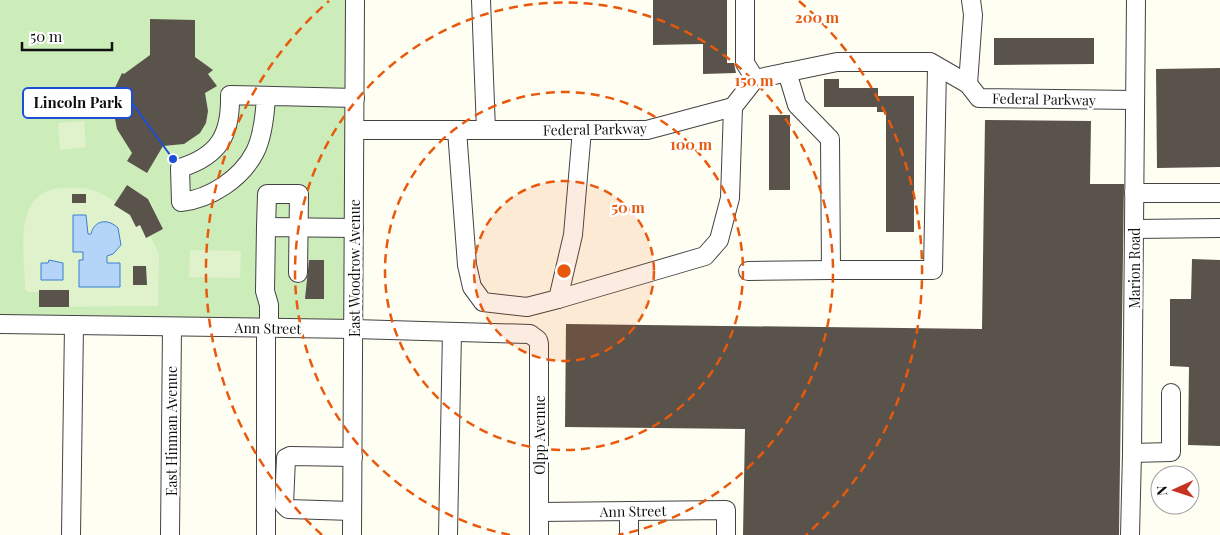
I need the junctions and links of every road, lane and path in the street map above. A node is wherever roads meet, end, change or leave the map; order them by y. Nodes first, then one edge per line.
1 (355, 0) edge
2 (481, 0) edge
3 (745, 0) edge
4 (971, 0) edge
5 (1136, 0) edge
6 (937, 68) junction
7 (787, 72) junction
8 (755, 79) junction
9 (968, 84) junction
10 (266, 96) junction
11 (355, 98) junction
12 (1135, 100) junction
13 (733, 106) junction
14 (355, 130) junction
15 (457, 130) junction
16 (486, 130) junction
17 (582, 130) junction
18 (1134, 193) junction
19 (1220, 193) edge
20 (266, 227) junction
21 (299, 228) junction
22 (354, 228) junction
23 (1220, 228) edge
24 (1134, 230) junction
25 (831, 270) junction
26 (748, 271) dead end
27 (298, 273) dead end
28 (558, 299) junction
29 (0, 324) edge
30 (74, 325) junction
31 (172, 327) junction
32 (268, 328) junction
33 (354, 329) junction
34 (452, 332) junction
35 (535, 337) joint
36 (1171, 392) dead end
37 (1132, 453) junction
38 (353, 457) junction
39 (629, 511) junction
40 (352, 512) junction
41 (540, 512) junction
42 (71, 535) edge
43 (170, 535) edge
44 (266, 535) edge
45 (352, 535) edge
46 (448, 535) edge
47 (539, 535) edge
48 (629, 535) edge
49 (726, 535) edge
50 (1130, 535) edge

1 - 11 street, East Woodrow Avenue
2 - 16 street
3 - 8 street
4 - 9 street
5 - 12 street, Marion Road
6 - 7 street, Federal Parkway
6 - 9 street, Federal Parkway
6 - 25 street
7 - 8 street, Federal Parkway
7 - 25 street
8 - 13 street
9 - 12 street, Federal Parkway
10 - 10 street
10 - 11 street
11 - 14 street, East Woodrow Avenue
12 - 18 street, Marion Road
13 - 17 street, Federal Parkway
13 - 28 street
14 - 15 street, Federal Parkway
14 - 22 street, East Woodrow Avenue
15 - 16 street, Federal Parkway
15 - 28 street
16 - 17 street, Federal Parkway
17 - 28 street
18 - 19 street
18 - 24 street, Marion Road
20 - 21 street
20 - 21 street
20 - 32 street
21 - 22 street
21 - 27 street
22 - 33 street, East Woodrow Avenue
23 - 24 street
24 - 37 street, Marion Road
25 - 26 street
29 - 30 street, Ann Street
30 - 31 street, Ann Street
30 - 42 street
31 - 32 street, Ann Street
31 - 43 street, East Hinman Avenue
32 - 33 street, Ann Street
32 - 44 street
33 - 34 street, Ann Street
33 - 38 street, East Woodrow Avenue
34 - 35 street, Ann Street
34 - 46 street
35 - 41 street, Olpp Avenue
36 - 37 street
37 - 50 street, Marion Road
38 - 40 street, East Woodrow Avenue
38 - 40 street
39 - 41 street, Ann Street
39 - 48 street
39 - 49 street, Ann Street
40 - 45 street, East Woodrow Avenue
41 - 47 street, Olpp Avenue

